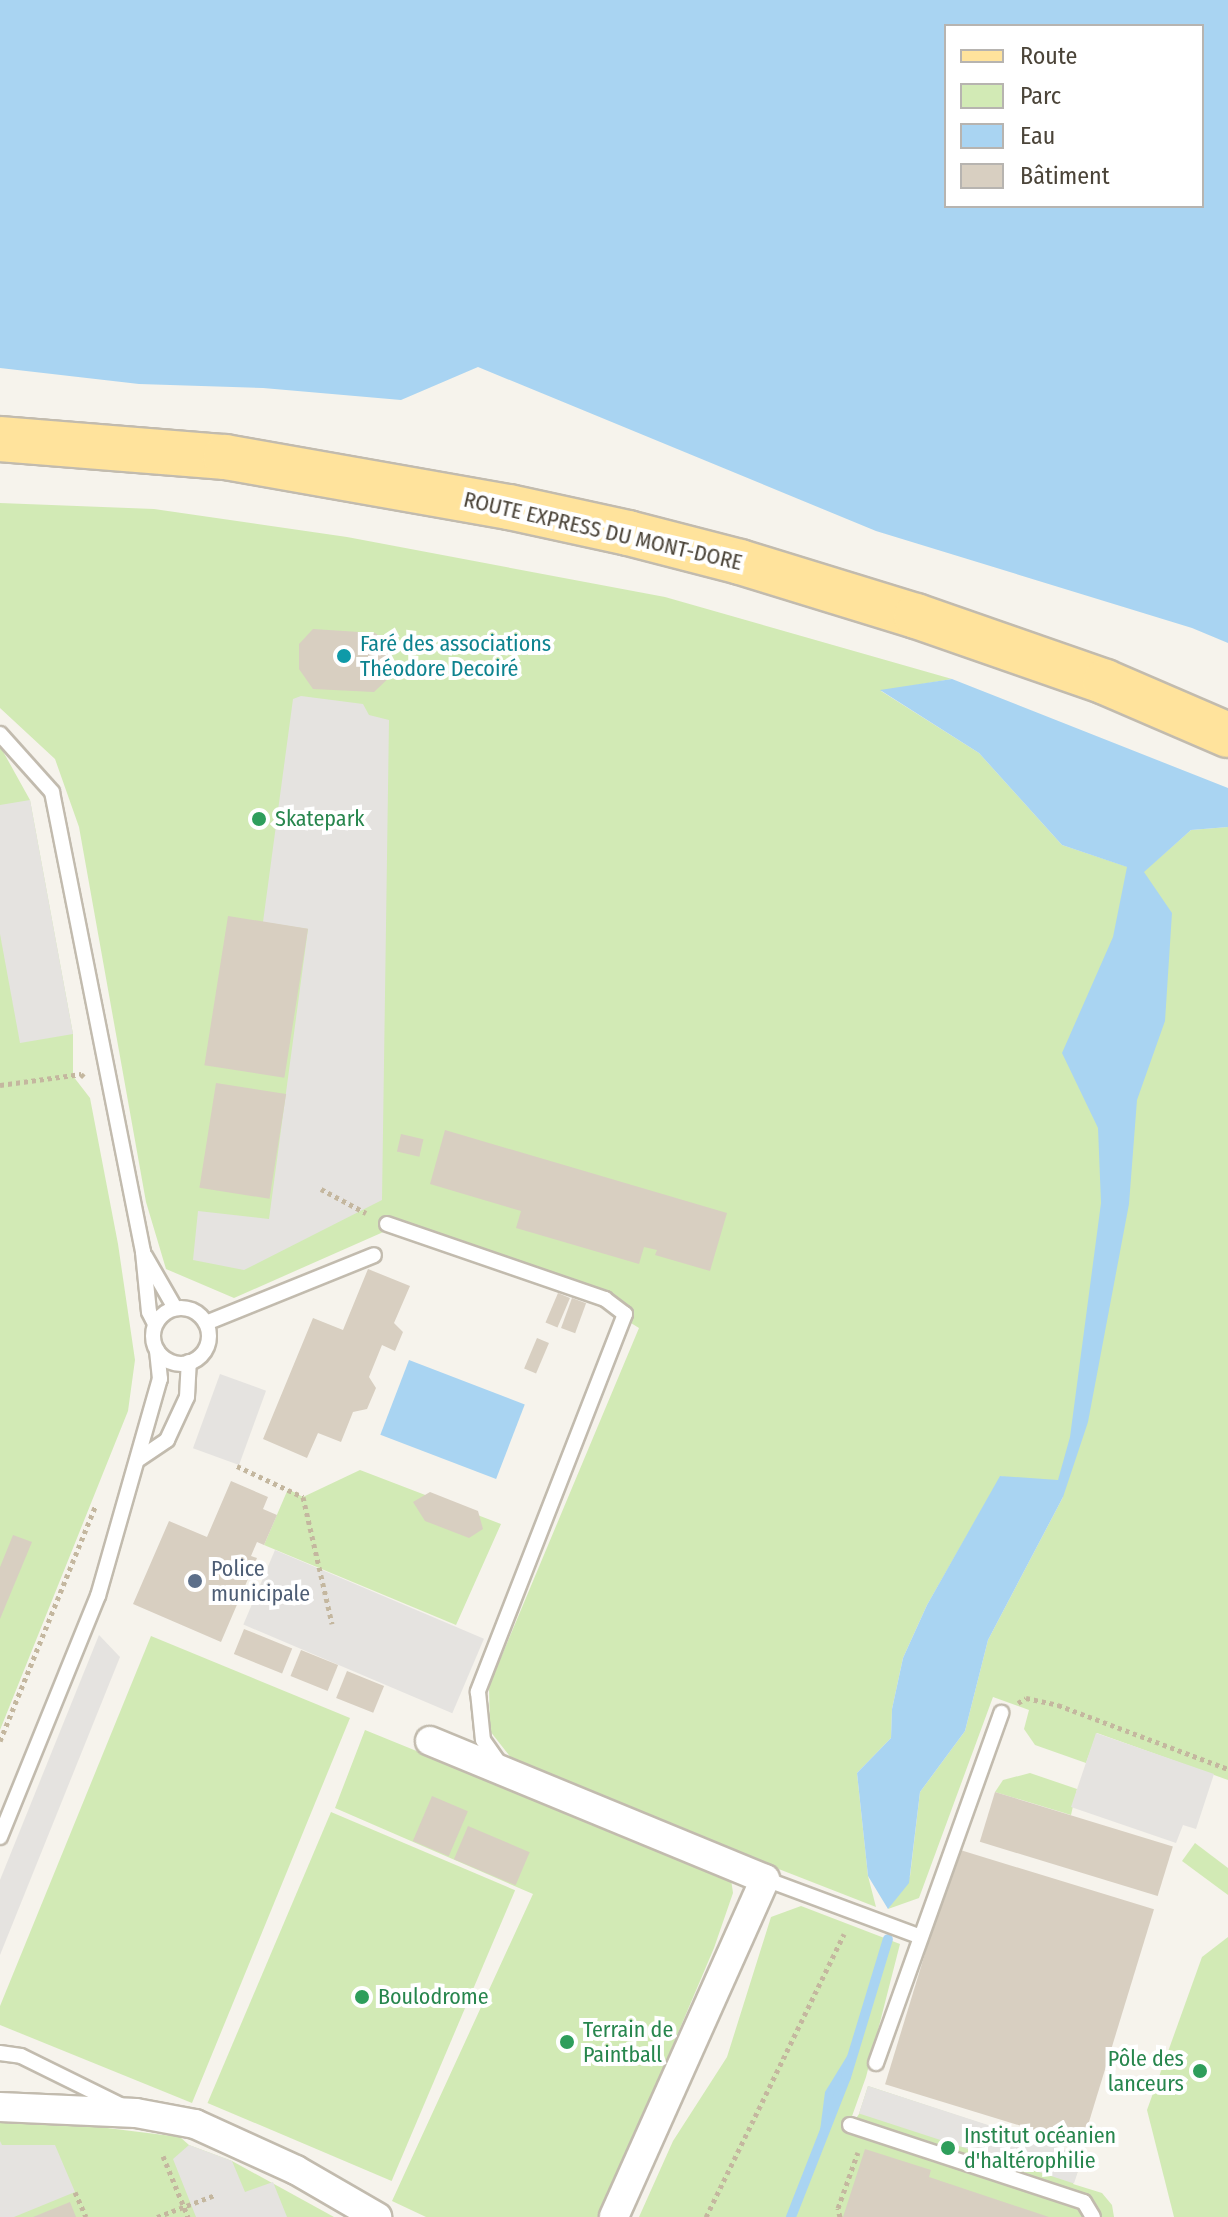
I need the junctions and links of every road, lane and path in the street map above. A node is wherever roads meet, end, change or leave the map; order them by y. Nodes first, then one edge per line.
1 (0, 439) edge
2 (0, 734) edge
3 (1228, 735) edge
4 (89, 1083) dead end
5 (0, 1085) edge
6 (321, 1189) dead end
7 (387, 1224) joint
8 (143, 1252) junction
9 (374, 1255) dead end
10 (175, 1308) junction
11 (206, 1323) junction
12 (155, 1324) junction
13 (157, 1350) junction
14 (189, 1362) junction
15 (139, 1459) junction
16 (237, 1466) dead end
17 (102, 1491) dead end
18 (332, 1624) dead end
19 (1001, 1713) joint
20 (0, 1741) edge
21 (430, 1741) dead end
22 (1228, 1769) edge
23 (505, 1772) junction
24 (0, 1837) edge
25 (765, 1879) junction
26 (852, 1912) junction
27 (921, 1937) junction
28 (0, 2053) edge
29 (876, 2063) dead end
30 (0, 2107) edge
31 (136, 2113) junction
32 (850, 2125) dead end
33 (861, 2143) dead end
34 (163, 2156) dead end
35 (75, 2192) dead end
36 (215, 2195) dead end
37 (184, 2207) junction
38 (86, 2217) edge
39 (157, 2217) edge
40 (188, 2217) edge
41 (377, 2217) edge
42 (614, 2217) edge
43 (706, 2217) edge
44 (840, 2217) edge
45 (1093, 2217) edge

1 - 3 main road, ROUTE EXPRESS DU MONT-DORE
2 - 8 lane
4 - 5 path
6 - 7 path
7 - 23 lane
8 - 10 lane
8 - 12 lane
9 - 11 lane
10 - 11 lane
10 - 12 lane
11 - 14 lane
12 - 13 lane
13 - 14 lane
13 - 15 lane
14 - 15 lane
15 - 24 lane
16 - 18 path
17 - 20 path
19 - 22 path
19 - 27 lane
21 - 23 street
23 - 25 street
25 - 26 lane
25 - 42 street
26 - 27 lane
26 - 43 path
27 - 29 lane
28 - 31 lane
30 - 31 street
31 - 41 street
32 - 45 lane
33 - 44 path
34 - 37 path
35 - 38 path
36 - 37 path
37 - 39 path
37 - 40 path

